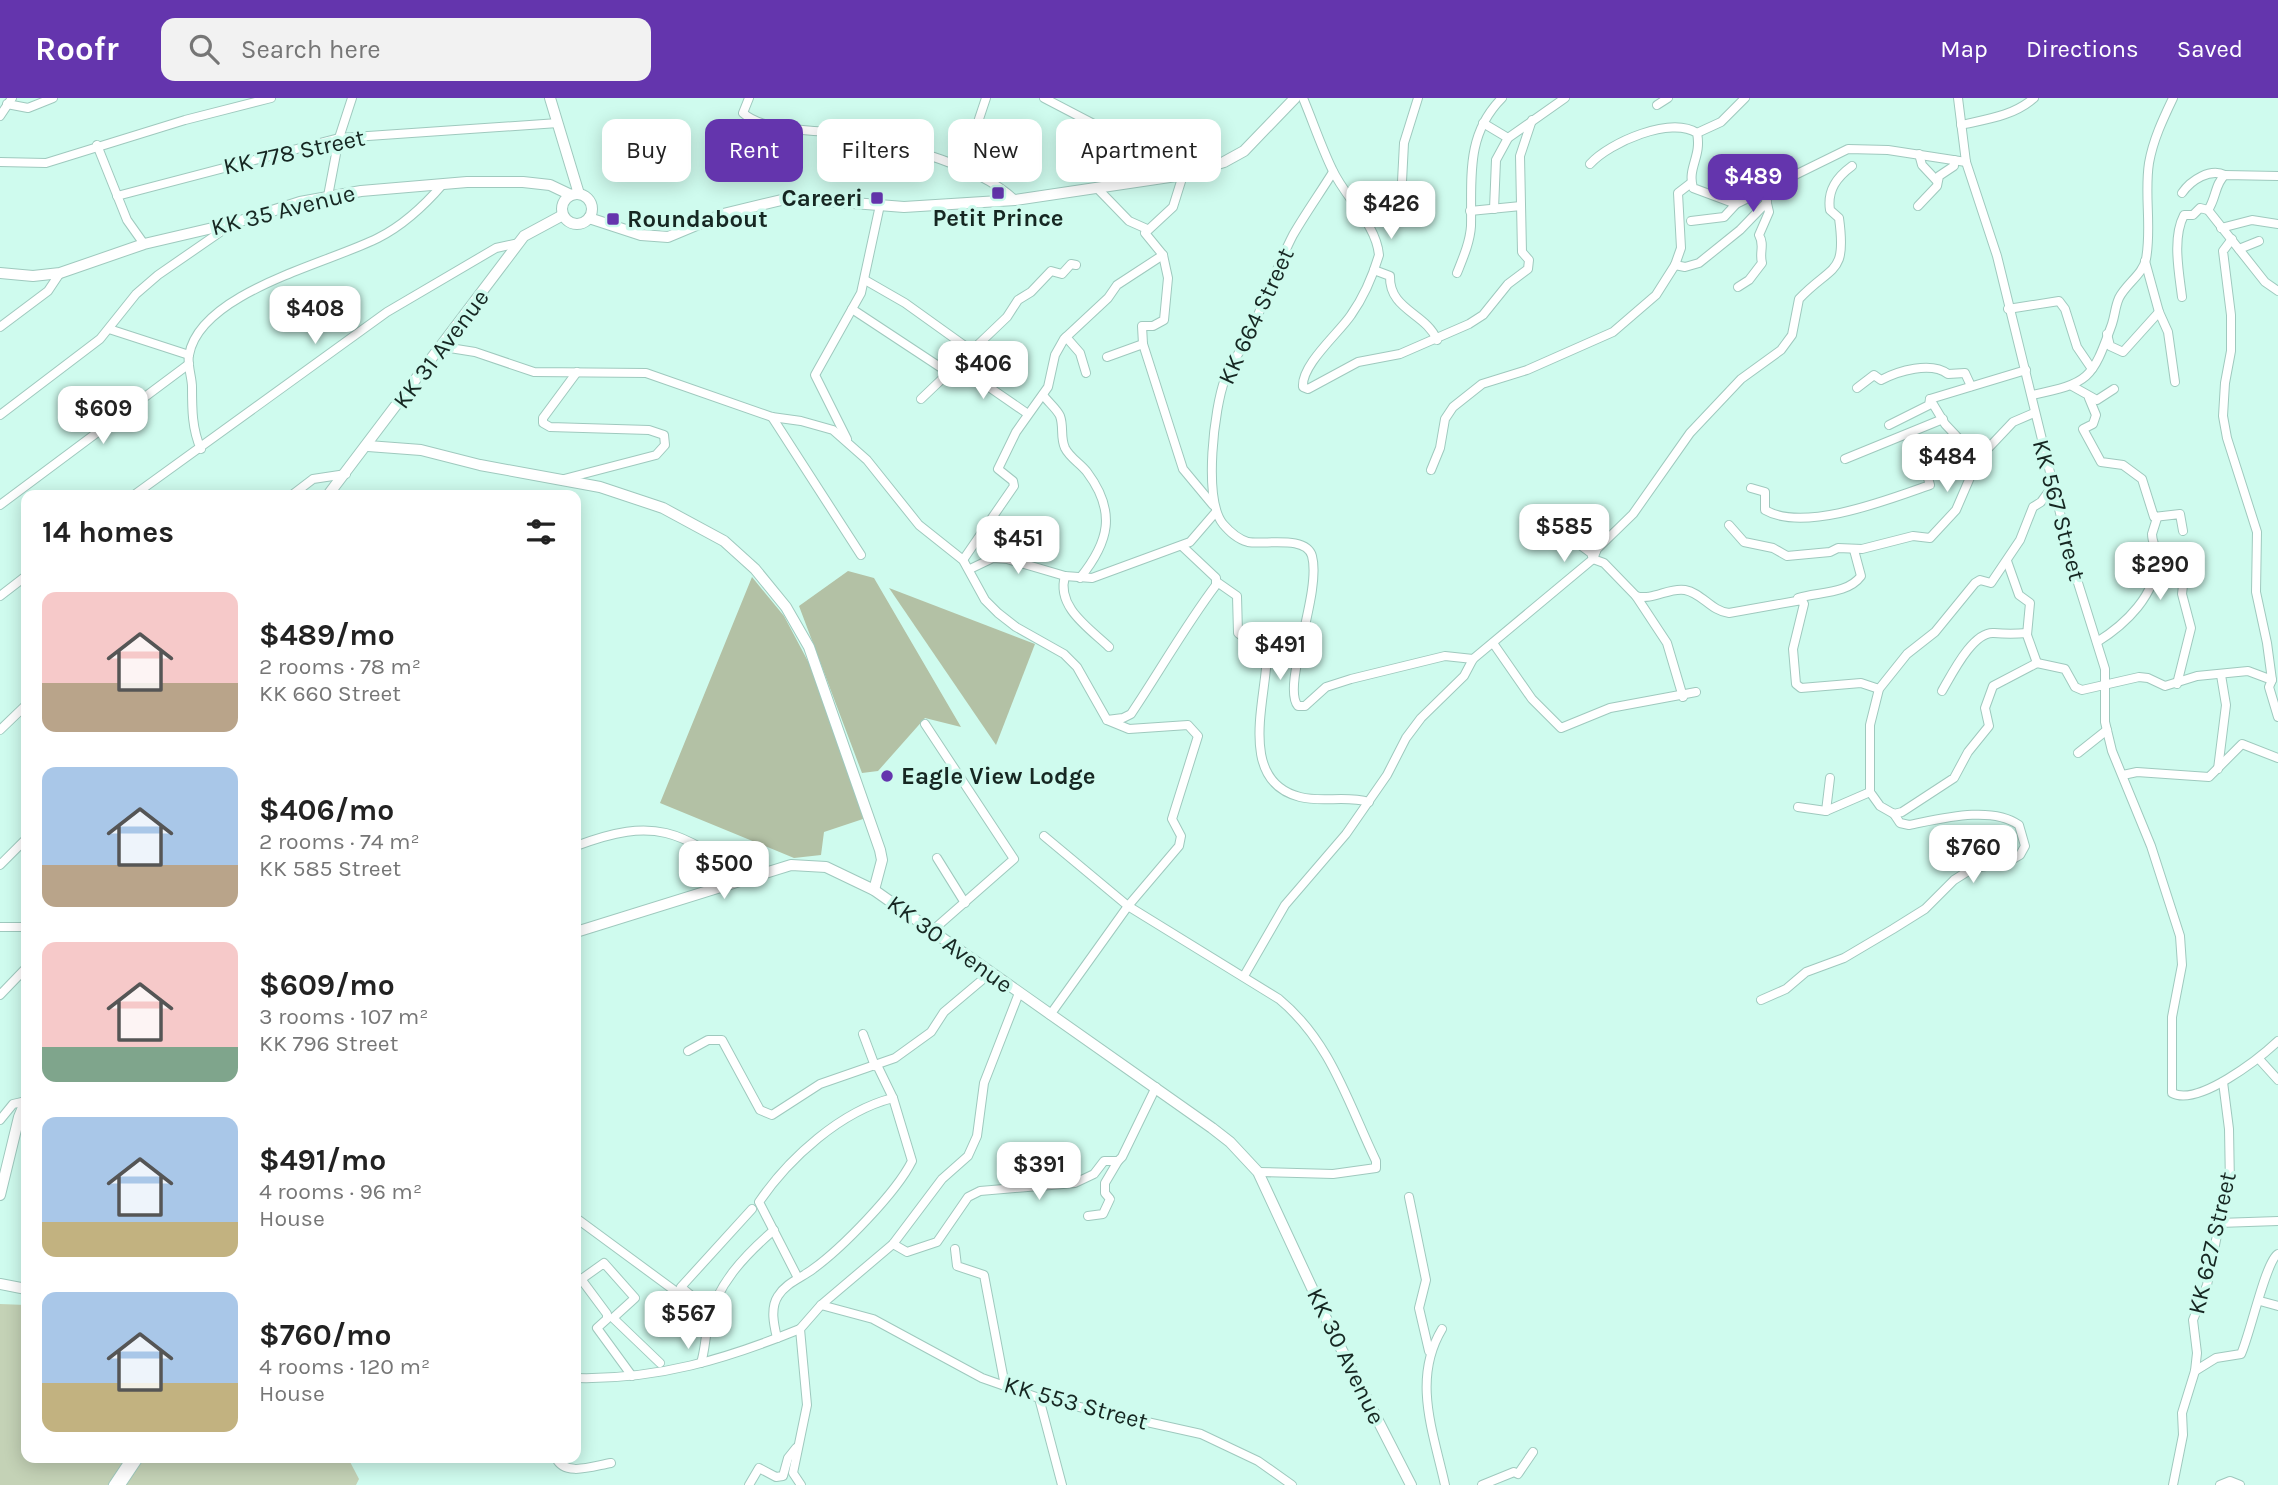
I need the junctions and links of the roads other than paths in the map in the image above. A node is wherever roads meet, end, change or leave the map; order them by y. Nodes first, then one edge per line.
1 (54, 98) edge
2 (271, 98) edge
3 (352, 98) edge
4 (550, 98) edge
5 (749, 98) edge
6 (986, 98) edge
7 (1044, 98) edge
8 (1295, 98) edge
9 (1303, 98) edge
10 (1418, 98) edge
11 (1502, 98) edge
12 (1565, 98) edge
13 (1668, 98) edge
14 (1745, 98) edge
15 (1958, 98) edge
16 (2034, 98) edge
17 (2173, 98) edge
18 (1657, 105) dead end
19 (5, 107) edge
20 (979, 119) edge
21 (1084, 119) edge
22 (1532, 120) junction
23 (1483, 122) junction
24 (558, 123) junction
25 (1961, 125) junction
26 (1697, 133) junction
27 (339, 138) junction
28 (1508, 138) junction
29 (97, 145) junction
30 (1919, 154) junction
31 (1954, 160) junction
32 (0, 162) edge
33 (1966, 162) junction
34 (948, 163) edge
35 (1221, 163) edge
36 (1590, 164) dead end
37 (1852, 166) dead end
38 (1333, 172) junction
39 (2225, 175) junction
40 (2278, 176) edge
41 (1936, 180) junction
42 (993, 182) edge
43 (1137, 182) edge
44 (1181, 182) edge
45 (1691, 183) junction
46 (443, 184) junction
47 (1097, 188) junction
48 (2182, 193) dead end
49 (575, 194) junction
50 (328, 196) junction
51 (117, 197) junction
52 (1765, 198) junction
53 (1015, 200) junction
54 (1737, 204) junction
55 (880, 205) junction
56 (1521, 206) junction
57 (1918, 206) dead end
58 (1494, 209) junction
59 (1470, 211) junction
60 (2208, 211) junction
61 (563, 215) junction
62 (589, 218) junction
63 (1400, 220) dead end
64 (1691, 221) dead end
65 (234, 223) junction
66 (2278, 224) edge
67 (2221, 228) junction
68 (1147, 229) junction
69 (2232, 239) junction
70 (2259, 242) dead end
71 (519, 243) junction
72 (144, 244) junction
73 (2239, 249) junction
74 (1163, 255) junction
75 (2145, 261) junction
76 (1076, 265) dead end
77 (1675, 265) junction
78 (1374, 270) junction
79 (0, 272) edge
80 (60, 273) junction
81 (1457, 273) dead end
82 (864, 280) junction
83 (1738, 287) dead end
84 (2278, 291) edge
85 (2182, 297) dead end
86 (852, 309) junction
87 (2008, 309) junction
88 (2159, 312) junction
89 (0, 327) edge
90 (108, 329) junction
91 (2107, 334) junction
92 (1066, 337) junction
93 (1437, 340) junction
94 (1143, 344) junction
95 (972, 351) junction
96 (435, 354) junction
97 (964, 358) junction
98 (1107, 358) dead end
99 (189, 360) junction
100 (2092, 369) junction
101 (2026, 370) junction
102 (577, 372) junction
103 (949, 373) junction
104 (1086, 373) dead end
105 (2175, 382) dead end
106 (1971, 386) junction
107 (2072, 386) junction
108 (1857, 388) dead end
109 (2114, 389) dead end
110 (1043, 395) junction
111 (2032, 395) junction
112 (2089, 398) junction
113 (921, 399) dead end
114 (1930, 399) junction
115 (2034, 412) junction
116 (1028, 414) junction
117 (0, 415) edge
118 (772, 417) junction
119 (1943, 419) junction
120 (1889, 425) dead end
121 (848, 442) junction
122 (368, 446) junction
123 (201, 449) junction
124 (1845, 459) dead end
125 (1978, 459) junction
126 (1431, 470) dead end
127 (346, 474) junction
128 (558, 481) junction
129 (2052, 487) junction
130 (1751, 488) dead end
131 (141, 490) edge
132 (299, 490) edge
133 (332, 490) edge
134 (1, 502) edge
135 (1215, 510) junction
136 (2157, 518) junction
137 (1729, 525) dead end
138 (2183, 531) dead end
139 (1576, 542) dead end
140 (1182, 546) junction
141 (1854, 550) junction
142 (861, 555) dead end
143 (1593, 559) junction
144 (963, 560) junction
145 (2007, 561) junction
146 (970, 569) junction
147 (2155, 571) junction
148 (1065, 576) junction
149 (1080, 579) junction
150 (21, 580) edge
151 (1217, 582) junction
152 (0, 596) edge
153 (1636, 596) junction
154 (1798, 598) junction
155 (2028, 633) junction
156 (2097, 642) junction
157 (1493, 643) junction
158 (1109, 647) dead end
159 (1473, 659) junction
160 (2037, 663) junction
161 (2221, 675) junction
162 (2272, 680) junction
163 (2177, 684) junction
164 (2105, 687) junction
165 (1879, 689) junction
166 (1942, 691) dead end
167 (1696, 692) dead end
168 (1683, 697) junction
169 (21, 710) edge
170 (2278, 717) edge
171 (1107, 720) junction
172 (925, 724) dead end
173 (0, 730) edge
174 (2107, 730) junction
175 (2078, 753) dead end
176 (2278, 758) edge
177 (2218, 769) junction
178 (2123, 775) junction
179 (1830, 778) dead end
180 (1870, 792) junction
181 (1369, 802) junction
182 (1798, 807) dead end
183 (1826, 811) junction
184 (1894, 814) junction
185 (1044, 836) dead end
186 (21, 844) edge
187 (581, 844) edge
188 (937, 858) dead end
189 (0, 865) edge
190 (747, 877) junction
191 (874, 890) junction
192 (965, 903) junction
193 (1128, 906) junction
194 (0, 927) edge
195 (21, 927) edge
196 (581, 930) edge
197 (933, 930) junction
198 (987, 971) junction
199 (21, 973) edge
200 (1244, 976) junction
201 (1019, 993) junction
202 (0, 995) edge
203 (1761, 1000) dead end
204 (1050, 1015) junction
205 (863, 1034) dead end
206 (2278, 1041) edge
207 (688, 1051) dead end
208 (2259, 1059) junction
209 (876, 1066) junction
210 (2278, 1080) edge
211 (2223, 1082) junction
212 (1156, 1087) junction
213 (893, 1098) junction
214 (21, 1102) edge
215 (21, 1112) edge
216 (0, 1120) edge
217 (1118, 1161) junction
218 (1258, 1172) junction
219 (0, 1195) edge
220 (1409, 1197) dead end
221 (752, 1209) dead end
222 (1088, 1216) dead end
223 (2278, 1221) edge
224 (581, 1222) edge
225 (2219, 1223) junction
226 (774, 1230) junction
227 (893, 1244) junction
228 (955, 1249) dead end
229 (2278, 1254) edge
230 (798, 1278) junction
231 (581, 1279) edge
232 (0, 1284) edge
233 (581, 1284) edge
234 (21, 1288) edge
235 (2260, 1301) junction
236 (821, 1305) junction
237 (2278, 1306) edge
238 (800, 1329) junction
239 (1443, 1329) dead end
240 (777, 1338) junction
241 (1429, 1352) junction
242 (660, 1363) dead end
243 (701, 1363) junction
244 (2195, 1371) junction
245 (632, 1376) junction
246 (581, 1378) edge
247 (1004, 1386) junction
248 (1039, 1398) junction
249 (798, 1445) junction
250 (1533, 1452) dead end
251 (128, 1463) edge
252 (136, 1463) edge
253 (558, 1463) edge
254 (611, 1463) dead end
255 (775, 1481) edge
256 (113, 1485) edge
257 (121, 1485) edge
258 (749, 1485) edge
259 (801, 1485) edge
260 (1062, 1485) edge
261 (1292, 1485) edge
262 (1411, 1485) edge
263 (1445, 1485) edge
264 (1482, 1485) edge
265 (2173, 1485) edge
266 (2220, 1485) edge
267 (2239, 1485) edge

1 - 19 street
2 - 29 street
3 - 27 street
4 - 24 main road
5 - 34 street
6 - 20 street
7 - 21 street
8 - 35 main road
9 - 38 street
10 - 63 street
11 - 23 street
12 - 22 street
13 - 18 street
14 - 26 street
15 - 25 street, KK 567 Street
16 - 25 street
17 - 75 street
22 - 28 street
22 - 56 street
23 - 28 street
23 - 59 street
24 - 27 street, KK 778 Street
24 - 49 main road
25 - 33 street, KK 567 Street
26 - 36 street
26 - 45 street
27 - 50 street
27 - 51 street, KK 778 Street
28 - 58 street
29 - 32 street
29 - 51 street
30 - 31 street
30 - 41 street
30 - 52 street
31 - 33 street
31 - 41 street
33 - 87 street, KK 567 Street
37 - 143 street
38 - 78 street
38 - 135 street, KK 664 Street
39 - 40 street
39 - 48 street
39 - 60 street
41 - 57 street
42 - 53 street
43 - 47 main road
44 - 68 street
45 - 54 street
45 - 77 street
46 - 49 main road, KK 35 Avenue
46 - 50 main road, KK 35 Avenue
46 - 99 street
47 - 53 main road
47 - 68 street
49 - 61 main road
49 - 62 main road
50 - 65 main road, KK 35 Avenue
51 - 72 street
52 - 54 street
52 - 77 street
52 - 83 street
53 - 55 main road
54 - 64 street
55 - 62 main road
55 - 82 street
56 - 58 street
56 - 93 street
58 - 59 street
59 - 81 street
60 - 67 street
60 - 85 street
61 - 62 main road
61 - 71 main road, KK 31 Avenue
65 - 72 main road, KK 35 Avenue
65 - 90 street
66 - 67 street
67 - 69 street
68 - 74 street
69 - 73 street
69 - 162 street
70 - 73 street
71 - 96 main road, KK 31 Avenue
71 - 123 street
72 - 80 main road, KK 35 Avenue
73 - 84 street
74 - 92 street
74 - 94 street
75 - 88 street
75 - 91 street
76 - 95 street
77 - 126 street
78 - 93 street
78 - 93 street
79 - 80 main road, KK 35 Avenue
80 - 89 street
82 - 86 street
82 - 95 street
86 - 103 street
86 - 121 street
87 - 100 street
87 - 101 street, KK 567 Street
88 - 91 street
88 - 105 street
90 - 99 street
90 - 117 street
91 - 100 street
92 - 104 street
92 - 110 street
94 - 98 street
94 - 135 street
95 - 97 street
96 - 102 street
96 - 122 main road, KK 31 Avenue
97 - 103 street
97 - 116 street
99 - 123 street
99 - 134 street
100 - 107 street
101 - 106 street
101 - 111 street, KK 567 Street
102 - 118 street
102 - 128 street
103 - 113 street
106 - 108 street
106 - 114 street
107 - 111 street
107 - 112 street
109 - 112 street
110 - 116 street
110 - 149 street
111 - 115 street, KK 567 Street
112 - 136 street
114 - 119 street
114 - 120 street
115 - 125 street
115 - 129 street, KK 567 Street
116 - 144 street
118 - 121 street
118 - 142 street
119 - 124 street
119 - 125 street
121 - 144 street
122 - 127 main road, KK 31 Avenue
122 - 128 main road, KK 30 Avenue
123 - 131 street
125 - 130 street
125 - 141 street
127 - 132 street
127 - 133 main road, KK 31 Avenue
128 - 191 main road, KK 30 Avenue
129 - 145 street
129 - 156 street, KK 567 Street
135 - 140 street
135 - 159 street
136 - 138 street
136 - 147 street
137 - 141 street
139 - 143 street
140 - 149 street
140 - 151 street
141 - 154 street
143 - 153 street
143 - 157 street
144 - 146 street
145 - 155 street
145 - 165 street
146 - 148 street
146 - 171 street
147 - 156 street
147 - 163 street
148 - 149 street
148 - 158 street
150 - 152 street
151 - 171 street
151 - 181 street
153 - 154 street
153 - 168 street
154 - 165 street
155 - 160 street
155 - 166 street
156 - 164 street, KK 567 Street
157 - 159 street
157 - 168 street
159 - 181 street
160 - 164 street
160 - 184 street
161 - 162 street
161 - 163 street
161 - 177 street
162 - 170 street
163 - 164 street
164 - 174 street, KK 567 Street
165 - 180 street
167 - 168 street
169 - 173 street
171 - 193 street
172 - 192 street
174 - 175 street
174 - 178 street, KK 567 Street
176 - 177 street
177 - 178 street
178 - 211 street, KK 567 Street
179 - 183 street
180 - 183 street
180 - 184 street
181 - 200 street
182 - 183 street
184 - 203 street
185 - 193 street
186 - 189 street
187 - 190 street
188 - 192 street
190 - 191 main road
190 - 196 main road
191 - 197 main road, KK 30 Avenue
192 - 197 street
193 - 200 street
193 - 204 street
194 - 195 street
197 - 198 main road, KK 30 Avenue
198 - 201 main road, KK 30 Avenue
198 - 209 street
199 - 202 street
200 - 218 street
201 - 204 main road, KK 30 Avenue
201 - 227 street
204 - 212 main road, KK 30 Avenue
205 - 209 street
206 - 208 street
207 - 209 street
208 - 210 street
208 - 211 street
209 - 213 street
211 - 225 street, KK 627 Street
212 - 217 street
212 - 218 main road, KK 30 Avenue
213 - 226 street
213 - 230 street
214 - 216 street
215 - 219 main road
217 - 222 street
217 - 227 street
218 - 262 main road, KK 30 Avenue
220 - 241 street
221 - 224 street
223 - 225 street
225 - 244 street, KK 627 Street
226 - 230 street
226 - 243 street
227 - 236 street
228 - 247 street
229 - 235 street
230 - 240 street
231 - 242 street
232 - 234 main road
233 - 245 street
235 - 237 street
235 - 244 street
236 - 238 street
236 - 247 street, KK 553 Street
238 - 240 street
238 - 249 street
239 - 241 street
240 - 243 street
241 - 263 street
243 - 245 street
244 - 265 street, KK 627 Street
245 - 246 street
247 - 248 street, KK 553 Street
248 - 260 street
248 - 261 street, KK 553 Street
249 - 255 street
249 - 259 street
250 - 264 street
251 - 256 street
252 - 257 street
253 - 254 street
255 - 258 street
266 - 267 street

